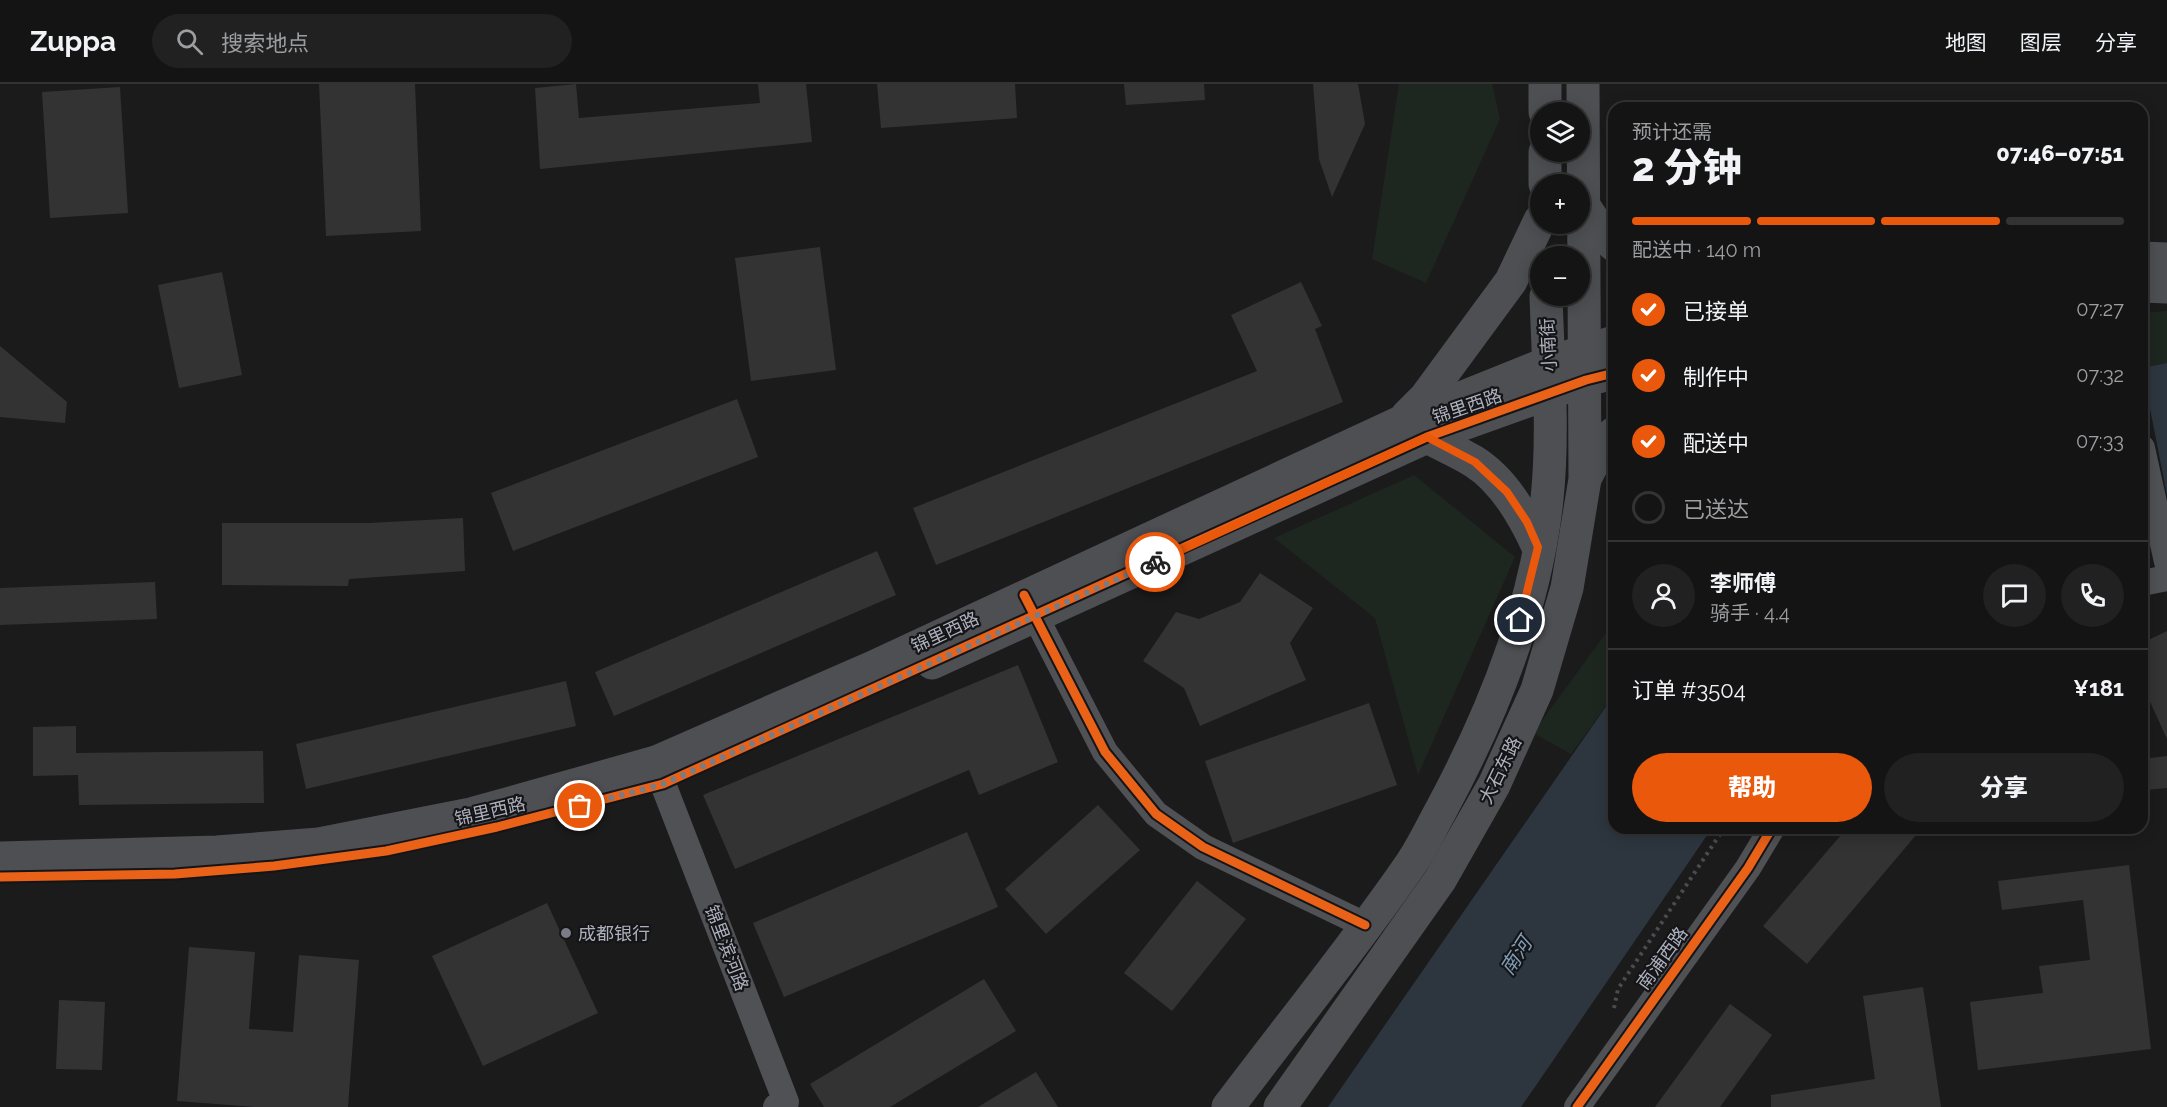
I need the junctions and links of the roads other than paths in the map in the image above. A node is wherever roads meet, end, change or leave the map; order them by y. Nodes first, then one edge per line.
1 (1545, 84) edge
2 (1582, 84) edge
3 (1545, 102) edge
4 (1583, 174) edge
5 (1590, 215) edge
6 (1533, 234) edge
7 (1587, 234) edge
8 (1608, 239) edge
9 (2148, 258) edge
10 (2167, 259) edge
11 (2148, 286) edge
12 (2167, 286) edge
13 (1546, 306) edge
14 (1600, 361) edge
15 (1550, 379) junction
16 (1414, 430) junction
17 (1608, 440) edge
18 (2148, 476) edge
19 (1585, 479) junction
20 (1538, 547) junction
21 (2164, 550) edge
22 (2167, 578) edge
23 (2148, 582) edge
24 (1030, 605) junction
25 (663, 784) junction
26 (1768, 834) edge
27 (0, 858) edge
28 (0, 877) edge
29 (1365, 925) junction
30 (776, 1107) edge
31 (1228, 1107) edge
32 (1280, 1107) edge
33 (1577, 1107) edge

1 - 3 main road
2 - 4 main road, 小南街
5 - 8 main road
6 - 16 main road
7 - 14 main road, 小南街
9 - 10 main road
11 - 12 main road
13 - 15 main road, 小南街
14 - 15 main road, 锦里西路
14 - 19 main road, 大石东路
15 - 16 main road, 锦里西路
15 - 20 main road, 大石东路
16 - 20 main road
16 - 24 main road, 锦里西路
17 - 19 main road
18 - 21 street
19 - 32 main road, 大石东路
20 - 29 main road, 大石东路
22 - 23 street
24 - 25 main road, 锦里西路
24 - 27 main road, 锦里西路
24 - 29 street
25 - 28 main road, 锦里西路
25 - 30 street, 锦里滨河路
26 - 33 street, 南浦西路
29 - 31 main road, 大石东路

